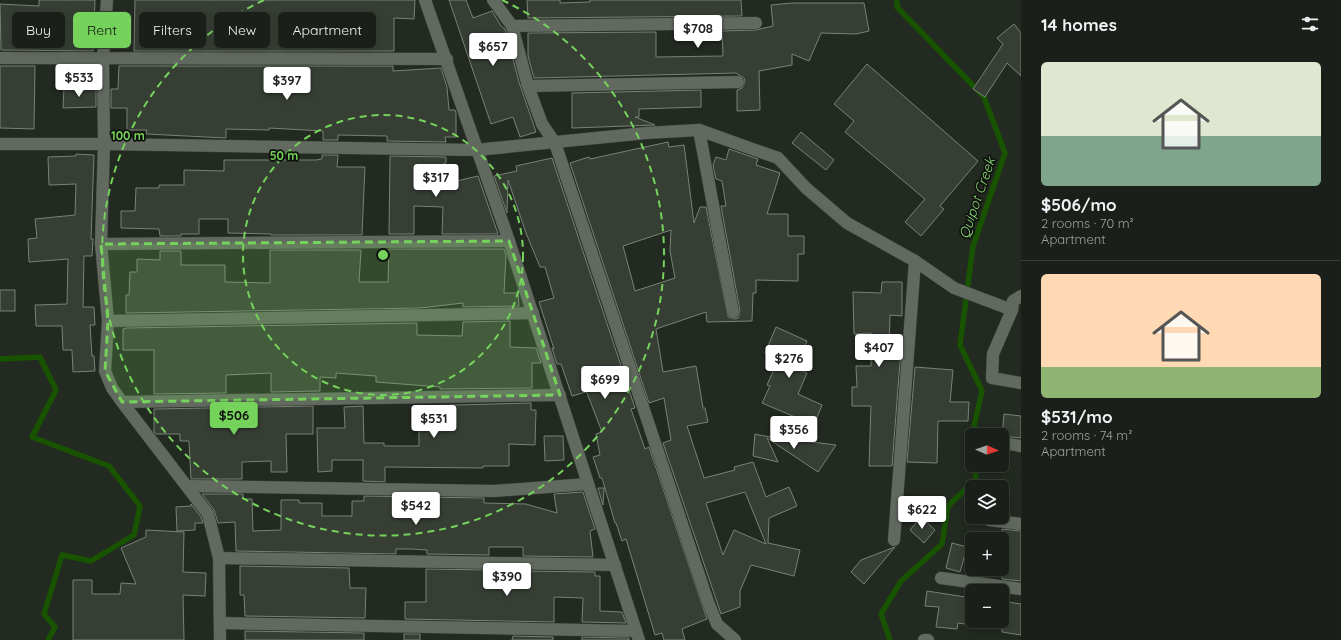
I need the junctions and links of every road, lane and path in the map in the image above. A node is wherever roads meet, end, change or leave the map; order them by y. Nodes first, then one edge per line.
1 (108, 0) edge
2 (425, 0) edge
3 (493, 0) edge
4 (756, 23) dead end
5 (512, 26) junction
6 (0, 58) edge
7 (103, 58) junction
8 (447, 59) junction
9 (738, 82) dead end
10 (528, 86) junction
11 (699, 130) junction
12 (555, 143) junction
13 (0, 144) edge
14 (104, 144) junction
15 (476, 150) junction
16 (509, 241) junction
17 (101, 244) junction
18 (915, 261) junction
19 (1021, 296) edge
20 (1012, 310) junction
21 (733, 312) dead end
22 (533, 313) junction
23 (108, 321) junction
24 (1021, 383) edge
25 (560, 395) junction
26 (122, 402) junction
27 (1009, 444) edge
28 (1021, 446) edge
29 (588, 484) junction
30 (188, 486) junction
31 (1009, 522) edge
32 (1021, 524) edge
33 (894, 540) dead end
34 (219, 558) junction
35 (615, 565) junction
36 (941, 578) dead end
37 (1021, 589) edge
38 (220, 623) junction
39 (638, 635) edge
40 (220, 640) edge
41 (735, 640) edge
42 (924, 640) edge
43 (928, 640) edge

1 - 7 street
2 - 8 street
3 - 5 street
4 - 5 street
5 - 10 street
6 - 7 street
7 - 8 street
7 - 14 street
8 - 15 street
9 - 10 street
10 - 12 street
11 - 12 street
11 - 18 street
11 - 21 street
12 - 15 street
12 - 41 street
13 - 14 street
14 - 15 street
14 - 17 street
15 - 16 street
16 - 17 street
16 - 22 street
17 - 23 street
18 - 20 street
18 - 33 street
19 - 20 street
20 - 24 street
22 - 23 street
22 - 25 street
23 - 26 street
25 - 26 street
25 - 29 street
26 - 30 street
27 - 28 street
29 - 30 street
29 - 35 street
30 - 34 street
31 - 32 street
34 - 35 street
34 - 38 street
35 - 39 street
36 - 37 street
38 - 39 street
38 - 40 street
42 - 43 street

